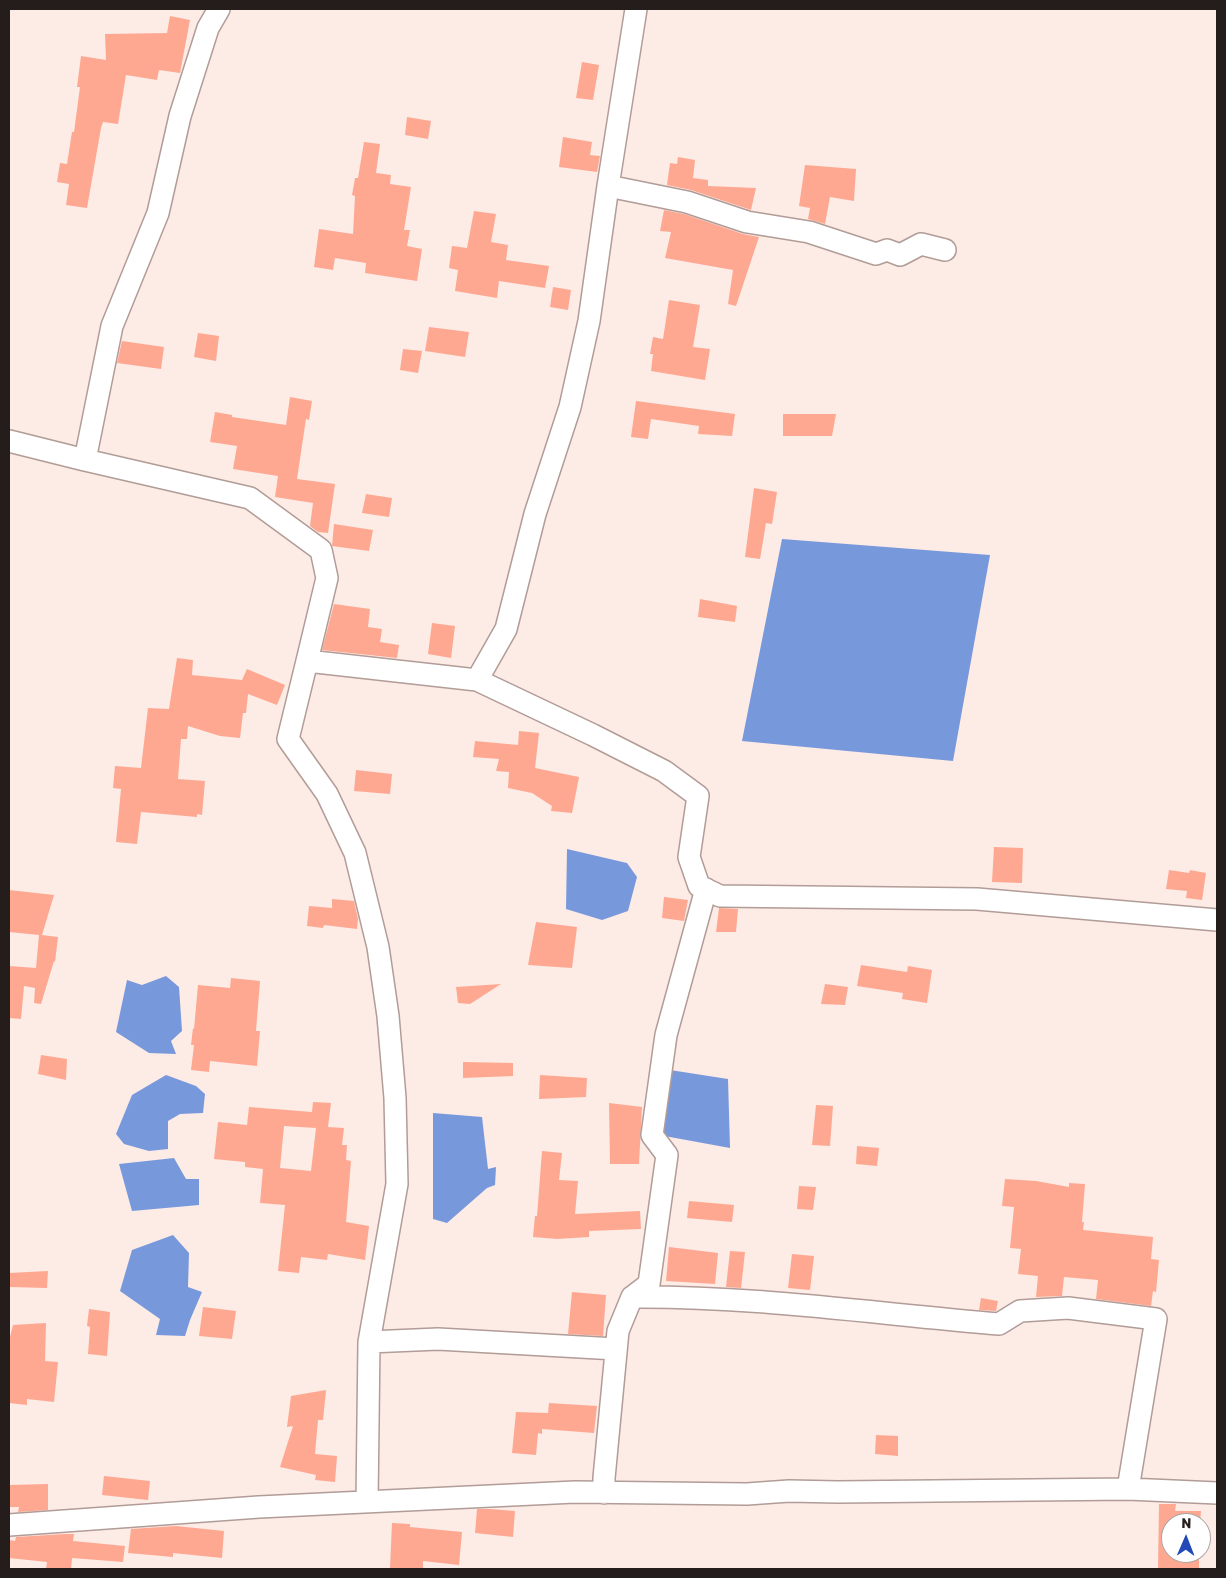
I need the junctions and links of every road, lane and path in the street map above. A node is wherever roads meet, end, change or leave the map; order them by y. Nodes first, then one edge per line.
1 (219, 9) edge
2 (636, 9) edge
3 (608, 186) junction
4 (945, 250) dead end
5 (9, 441) edge
6 (85, 460) junction
7 (307, 661) junction
8 (477, 680) junction
9 (706, 889) junction
10 (1217, 920) edge
11 (632, 1297) junction
12 (369, 1342) junction
13 (616, 1349) junction
14 (1128, 1489) junction
15 (604, 1493) junction
16 (1217, 1493) edge
17 (367, 1502) junction
18 (9, 1524) edge

1 - 6 street
2 - 3 street
3 - 4 street
3 - 8 street
5 - 6 street
6 - 7 street
7 - 8 street
7 - 12 street
8 - 9 street
9 - 10 street
9 - 11 street
11 - 13 street
11 - 14 street
12 - 13 street
12 - 17 street
13 - 15 street
14 - 15 street
14 - 16 street
15 - 17 street
17 - 18 street

